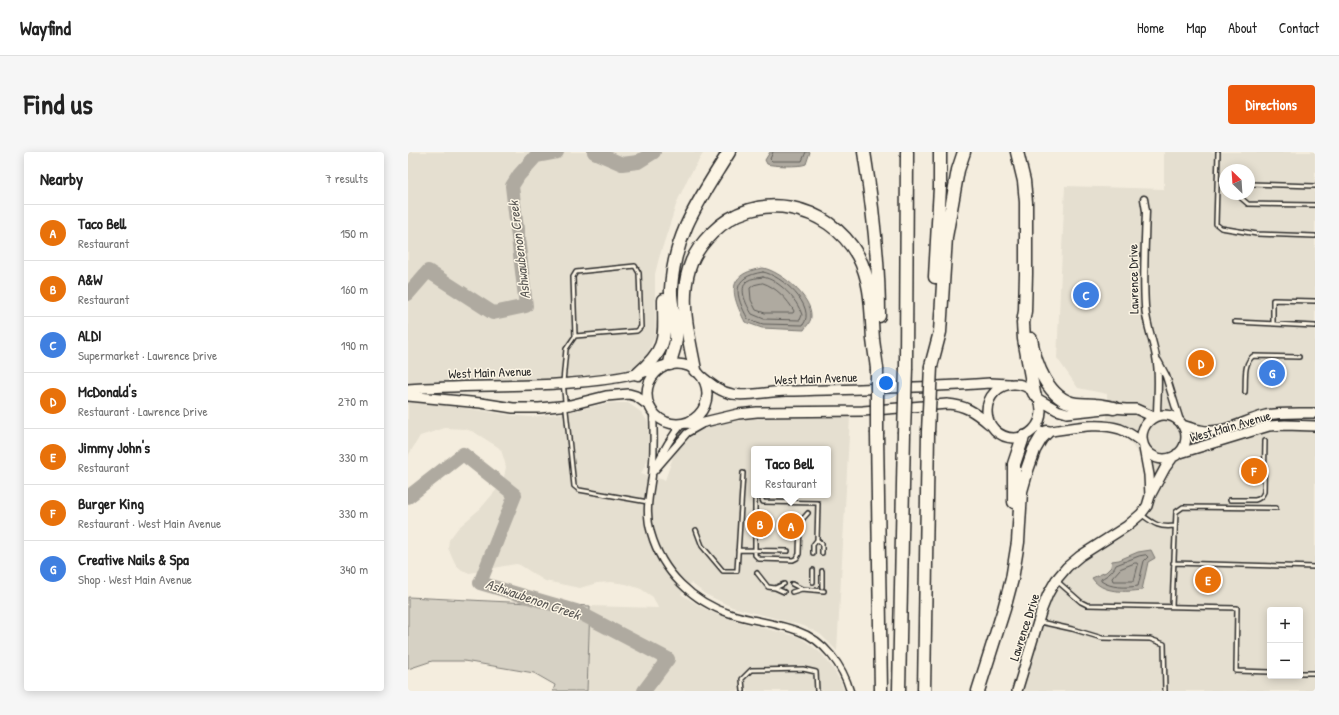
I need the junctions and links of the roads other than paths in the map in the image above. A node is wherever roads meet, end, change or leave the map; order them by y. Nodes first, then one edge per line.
1 (729, 152) edge
2 (864, 152) edge
3 (907, 152) edge
4 (940, 152) edge
5 (964, 152) edge
6 (1017, 152) edge
7 (1218, 152) edge
8 (1255, 184) edge
9 (1315, 186) edge
10 (1144, 199) dead end
11 (1243, 200) edge
12 (1315, 205) edge
13 (1315, 236) edge
14 (674, 267) junction
15 (1315, 301) edge
16 (1025, 310) junction
17 (1235, 322) dead end
18 (1273, 323) junction
19 (1315, 326) edge
20 (575, 336) junction
21 (1299, 357) dead end
22 (1156, 358) junction
23 (668, 365) junction
24 (931, 366) junction
25 (877, 369) junction
26 (698, 373) junction
27 (638, 374) junction
28 (563, 382) junction
29 (1009, 384) junction
30 (408, 389) edge
31 (1245, 392) dead end
32 (408, 396) edge
33 (1036, 396) junction
34 (567, 406) junction
35 (1114, 408) junction
36 (651, 409) junction
37 (1315, 414) edge
38 (1156, 416) junction
39 (707, 422) junction
40 (684, 423) junction
41 (1181, 423) junction
42 (989, 424) junction
43 (1315, 426) edge
44 (1047, 432) junction
45 (1026, 436) junction
46 (1265, 441) dead end
47 (1143, 444) junction
48 (1175, 456) junction
49 (743, 473) dead end
50 (653, 474) junction
51 (1150, 496) junction
52 (756, 498) edge
53 (761, 498) edge
54 (775, 498) edge
55 (785, 498) edge
56 (1230, 500) dead end
57 (648, 502) junction
58 (774, 502) junction
59 (785, 503) junction
60 (1276, 508) dead end
61 (808, 514) dead end
62 (1141, 514) junction
63 (1175, 526) junction
64 (696, 530) dead end
65 (817, 540) junction
66 (738, 550) junction
67 (755, 550) junction
68 (788, 550) dead end
69 (813, 553) dead end
70 (822, 553) dead end
71 (1015, 553) junction
72 (1173, 563) junction
73 (1315, 567) edge
74 (813, 570) dead end
75 (822, 571) dead end
76 (757, 573) dead end
77 (1056, 580) junction
78 (813, 582) dead end
79 (784, 584) dead end
80 (792, 584) dead end
81 (776, 588) junction
82 (802, 589) junction
83 (784, 592) dead end
84 (792, 592) dead end
85 (1172, 606) junction
86 (1038, 622) junction
87 (1267, 672) edge
88 (1303, 673) edge
89 (1315, 673) edge
90 (743, 691) edge
91 (817, 691) edge
92 (850, 691) edge
93 (881, 691) edge
94 (900, 691) edge
95 (924, 691) edge
96 (978, 691) edge
97 (1017, 691) edge
98 (1165, 691) edge

1 - 14 highway
2 - 25 highway
3 - 94 highway, bridge
4 - 24 highway
5 - 24 highway
6 - 16 highway
7 - 13 lane
8 - 9 lane
10 - 22 street, Lawrence Drive
11 - 12 lane
14 - 23 highway
14 - 27 highway
15 - 18 lane
16 - 33 highway
16 - 35 highway
17 - 18 lane
18 - 19 lane
20 - 20 lane
20 - 28 lane
21 - 31 lane
22 - 38 street, Lawrence Drive
22 - 41 street, Lawrence Drive
23 - 26 main road
23 - 27 main road, West Main Avenue
23 - 36 main road
24 - 95 highway, bridge
25 - 26 highway
25 - 93 highway, bridge
26 - 29 main road, West Main Avenue
26 - 40 main road
27 - 28 main road, West Main Avenue
28 - 30 main road, West Main Avenue
28 - 34 lane
29 - 33 main road
29 - 42 main road
32 - 34 main road, West Main Avenue
33 - 35 main road
33 - 45 main road
34 - 36 main road, West Main Avenue
34 - 57 lane
35 - 38 main road
36 - 40 main road
36 - 50 street
37 - 41 main road, West Main Avenue
38 - 41 main road
38 - 47 main road
39 - 40 main road
39 - 42 main road
39 - 50 street
40 - 50 street
41 - 48 main road
42 - 45 main road
43 - 48 main road, West Main Avenue
44 - 45 main road
44 - 47 main road
44 - 71 highway
45 - 71 highway
46 - 56 lane
47 - 48 main road
47 - 51 main road, Lawrence Drive
48 - 51 main road, Lawrence Drive
49 - 66 lane
50 - 57 street
51 - 62 main road, Lawrence Drive
52 - 67 lane
53 - 58 lane
54 - 58 lane
55 - 59 lane
57 - 92 street
58 - 59 lane
59 - 65 lane
60 - 63 lane
61 - 67 lane
62 - 63 lane
62 - 77 main road, Lawrence Drive
63 - 72 lane
64 - 66 lane
65 - 69 lane
65 - 70 lane
66 - 67 lane
67 - 68 lane
71 - 96 highway
72 - 73 lane
72 - 85 lane
74 - 78 lane
75 - 82 lane
76 - 81 lane
77 - 85 lane
77 - 86 main road, Lawrence Drive
79 - 81 lane
80 - 82 lane
81 - 83 lane
82 - 84 lane
85 - 87 lane
86 - 97 main road, Lawrence Drive
86 - 98 lane
88 - 89 lane
90 - 91 lane

